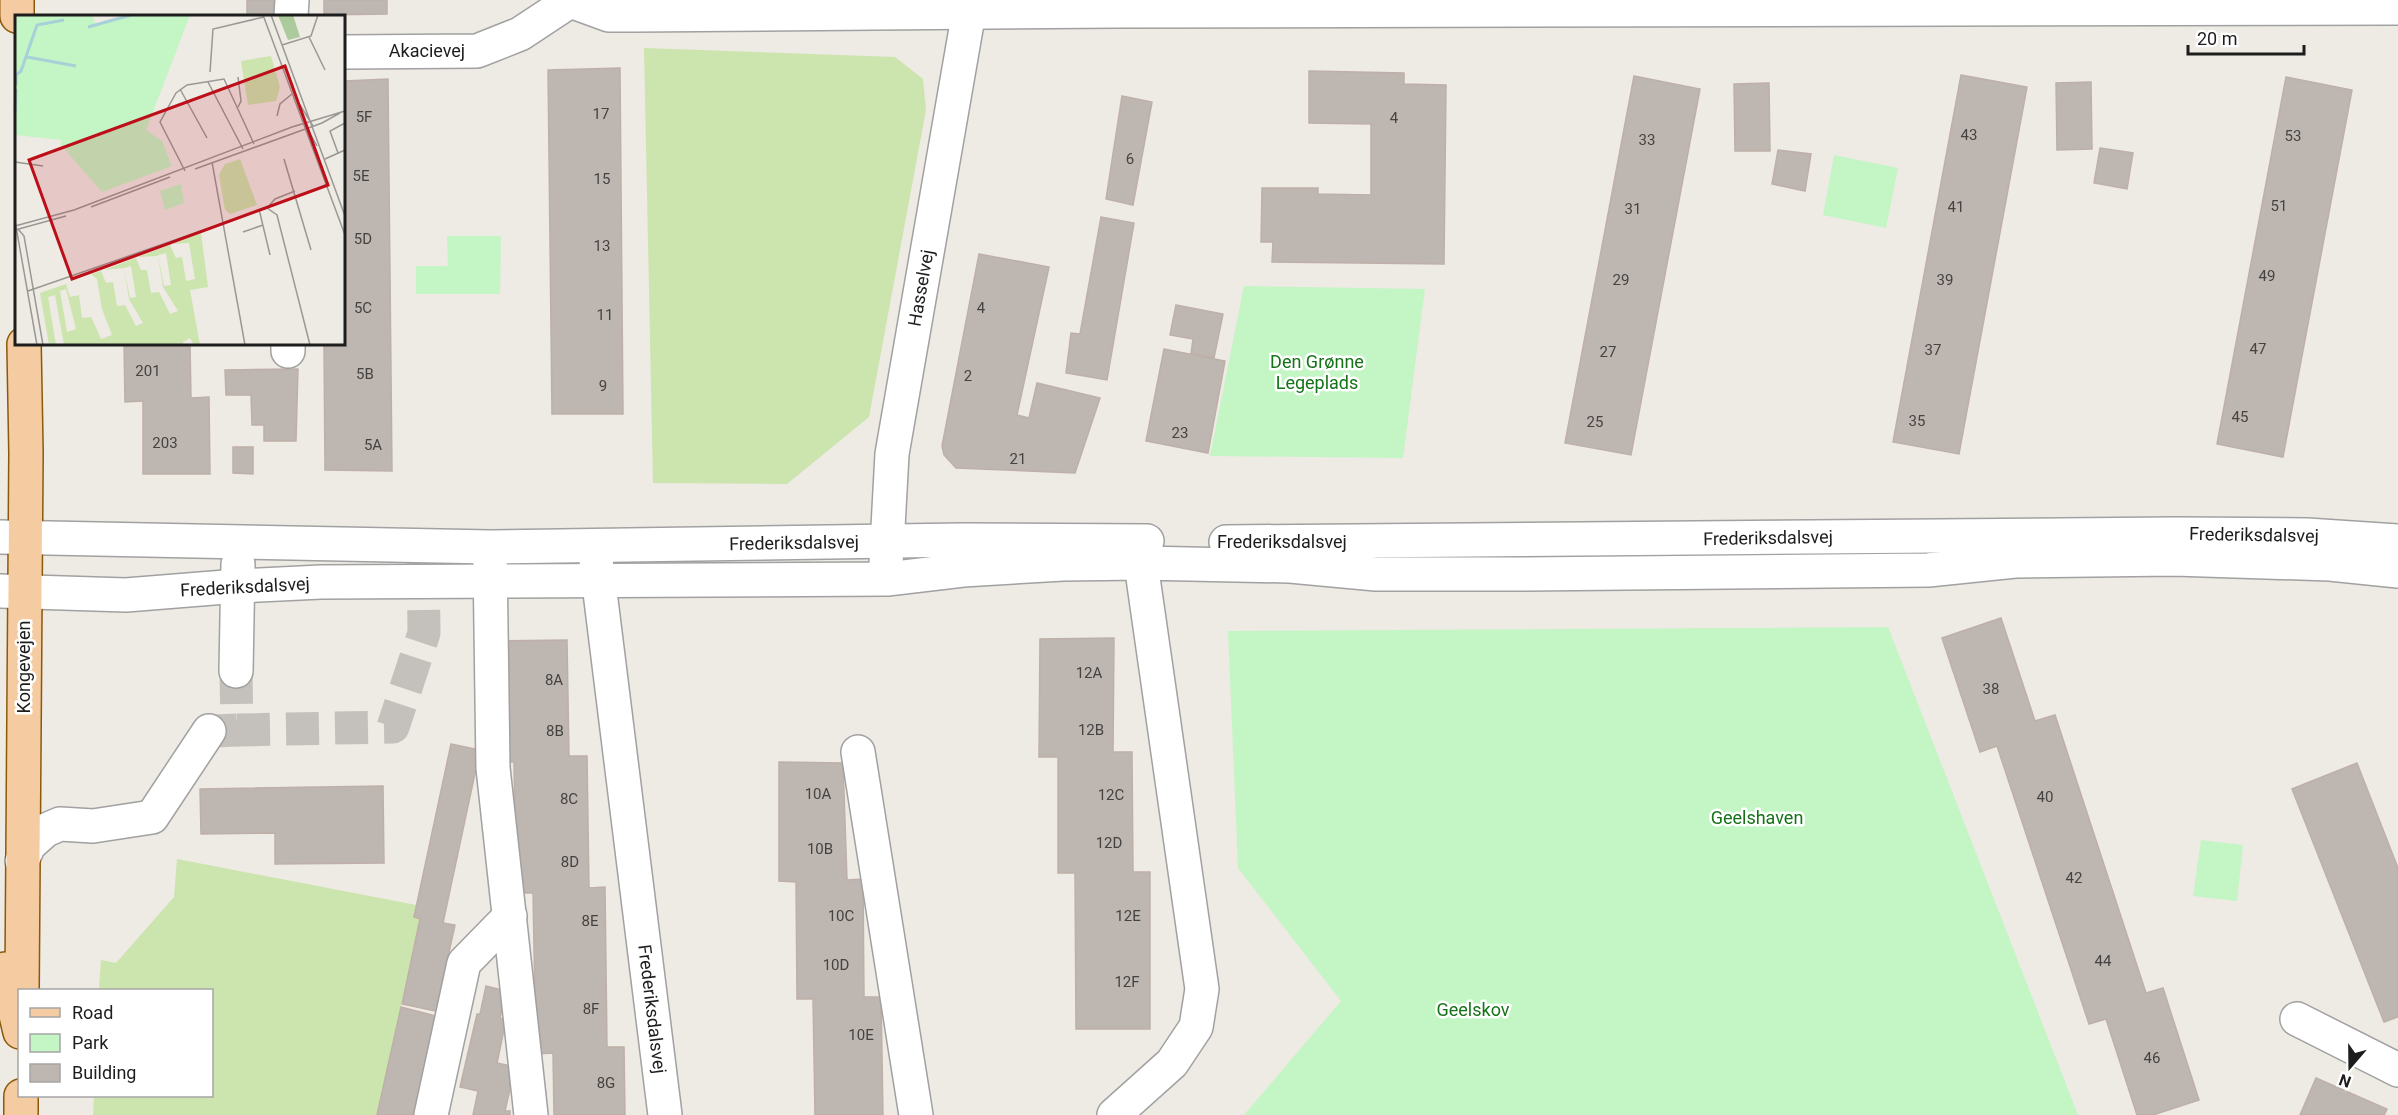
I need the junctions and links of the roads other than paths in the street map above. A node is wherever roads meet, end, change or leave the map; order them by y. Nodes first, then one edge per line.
1 (292, 0) edge
2 (569, 1) edge
3 (970, 6) edge
4 (646, 7) edge
5 (2398, 8) edge
6 (291, 15) edge
7 (345, 52) edge
8 (24, 345) edge
9 (12, 537) edge
10 (238, 541) junction
11 (886, 541) junction
12 (2398, 541) edge
13 (594, 546) junction
14 (490, 547) junction
15 (1139, 552) junction
16 (0, 569) edge
17 (2398, 571) edge
18 (887, 579) junction
19 (490, 581) junction
20 (598, 581) junction
21 (238, 586) junction
22 (12, 592) edge
23 (236, 671) tunnel mouth
24 (209, 731) tunnel mouth
25 (858, 752) dead end
26 (22, 861) junction
27 (510, 916) junction
28 (0, 949) edge
29 (22, 989) edge
30 (2297, 1019) dead end
31 (18, 1024) edge
32 (2398, 1070) edge
33 (21, 1097) edge
34 (21, 1115) edge
35 (431, 1115) edge
36 (531, 1115) edge
37 (665, 1115) edge
38 (916, 1115) edge
39 (1114, 1115) edge

1 - 6 street
2 - 4 street, Akacievej
2 - 7 street, Akacievej
3 - 4 street, Akacievej
3 - 5 street, Akacievej
3 - 11 street, Hasselvej
8 - 9 main road, Kongevejen
9 - 10 street, Frederiksdalsvej
9 - 22 main road, Kongevejen
10 - 14 street, Frederiksdalsvej
10 - 21 street
11 - 13 street, Frederiksdalsvej
11 - 15 street, Frederiksdalsvej
11 - 18 street, Hasselvej
12 - 15 street, Frederiksdalsvej
13 - 14 street, Frederiksdalsvej
13 - 20 street, Frederiksdalsvej
14 - 19 street
15 - 17 street, Frederiksdalsvej
15 - 18 street, Frederiksdalsvej
15 - 39 street
16 - 22 main road
18 - 20 street, Frederiksdalsvej
19 - 20 street, Frederiksdalsvej
19 - 21 street, Frederiksdalsvej
19 - 27 street
20 - 37 street, Frederiksdalsvej
21 - 22 street, Frederiksdalsvej
21 - 23 street
22 - 26 main road, Kongevejen
24 - 26 street
25 - 38 street
26 - 29 main road, Kongevejen
27 - 35 street
27 - 36 street
28 - 31 main road
30 - 32 street
33 - 34 main road

